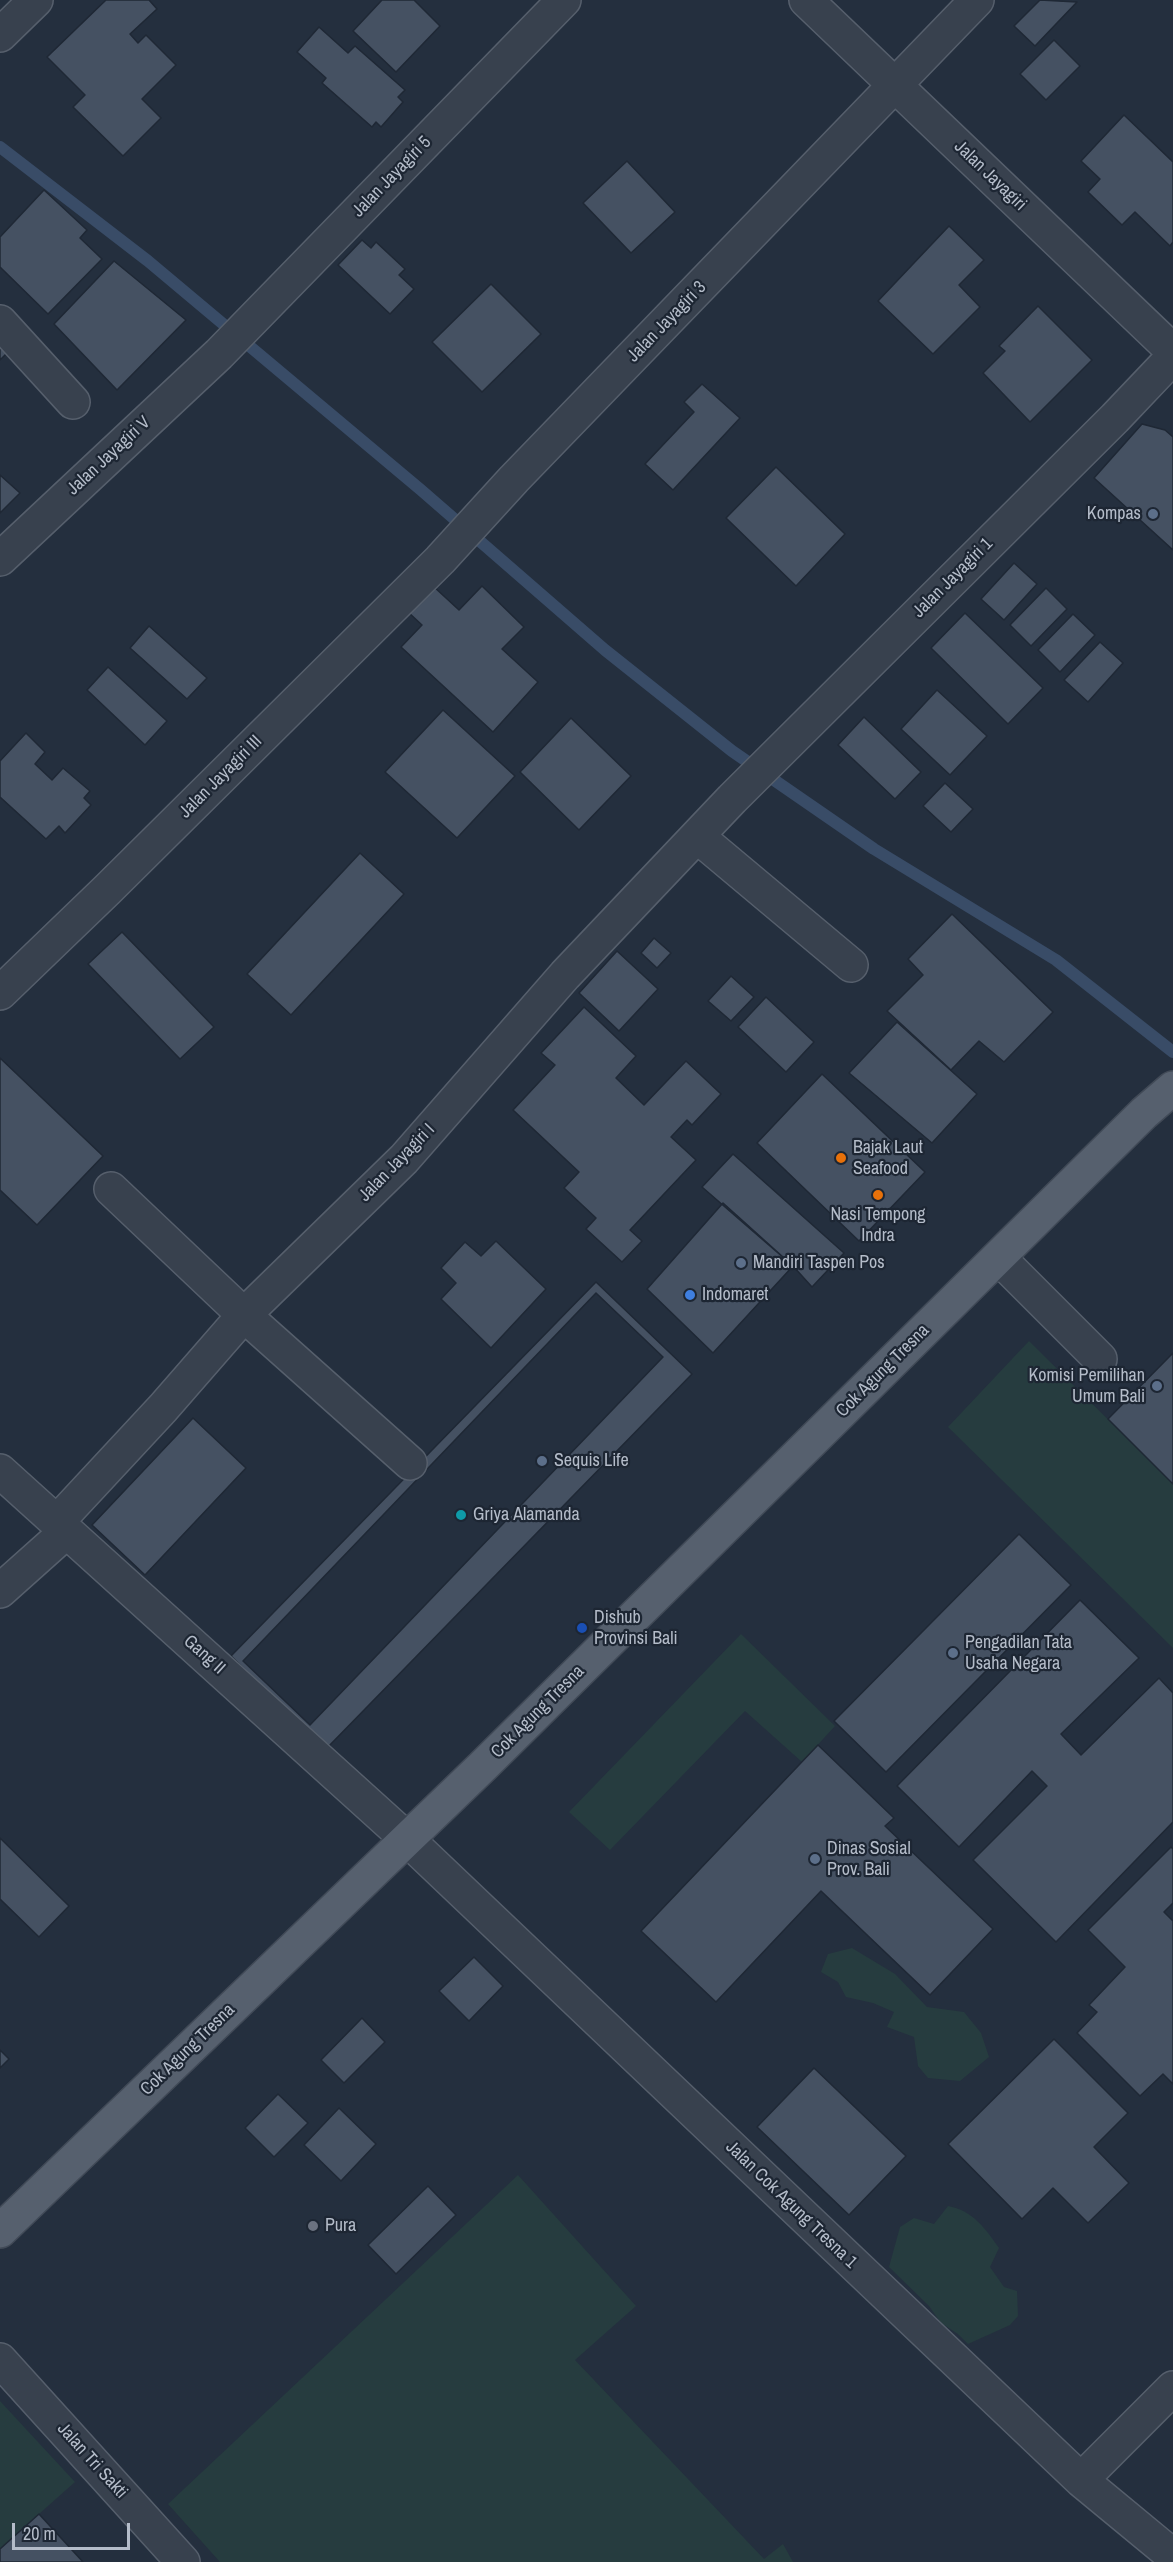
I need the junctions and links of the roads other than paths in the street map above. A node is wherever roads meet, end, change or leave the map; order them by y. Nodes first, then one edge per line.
1 (36, 0) edge
2 (564, 0) edge
3 (806, 0) edge
4 (977, 0) edge
5 (0, 35) edge
6 (896, 86) junction
7 (0, 322) edge
8 (1173, 351) edge
9 (219, 354) joint
10 (1173, 357) edge
11 (73, 402) dead end
12 (0, 559) edge
13 (440, 560) joint
14 (732, 799) joint
15 (697, 836) junction
16 (851, 965) dead end
17 (0, 993) edge
18 (1173, 1088) edge
19 (111, 1189) dead end
20 (999, 1258) junction
21 (244, 1315) junction
22 (1100, 1359) dead end
23 (410, 1463) dead end
24 (0, 1471) edge
25 (62, 1527) junction
26 (0, 1591) edge
27 (407, 1839) junction
28 (0, 2231) edge
29 (0, 2360) edge
30 (1173, 2388) edge
31 (1082, 2480) junction
32 (1173, 2556) edge
33 (183, 2562) edge

1 - 5 street
2 - 9 street, Jalan Jayagiri 5
3 - 6 street, Jalan Jayagiri
4 - 6 street, Jalan Jayagiri 3
6 - 8 street, Jalan Jayagiri
6 - 13 street, Jalan Jayagiri 3
7 - 11 street
9 - 12 street, Jalan Jayagiri V
10 - 14 street, Jalan Jayagiri 1
13 - 17 street, Jalan Jayagiri III
14 - 15 street, Jalan Jayagiri I
15 - 16 street
15 - 21 street, Jalan Jayagiri I
18 - 20 main road, Cok Agung Tresna
19 - 21 street
20 - 22 street
20 - 27 main road, Cok Agung Tresna
21 - 23 street
21 - 25 street, Jalan Jayagiri I
24 - 25 street, Gang II
25 - 26 street, Jalan Jayagiri I
25 - 27 street, Gang II
27 - 28 main road, Cok Agung Tresna
27 - 31 street, Jalan Cok Agung Tresna 1
29 - 33 street, Jalan Tri Sakti
30 - 31 street
31 - 32 street, Jalan Cok Agung Tresna 1

